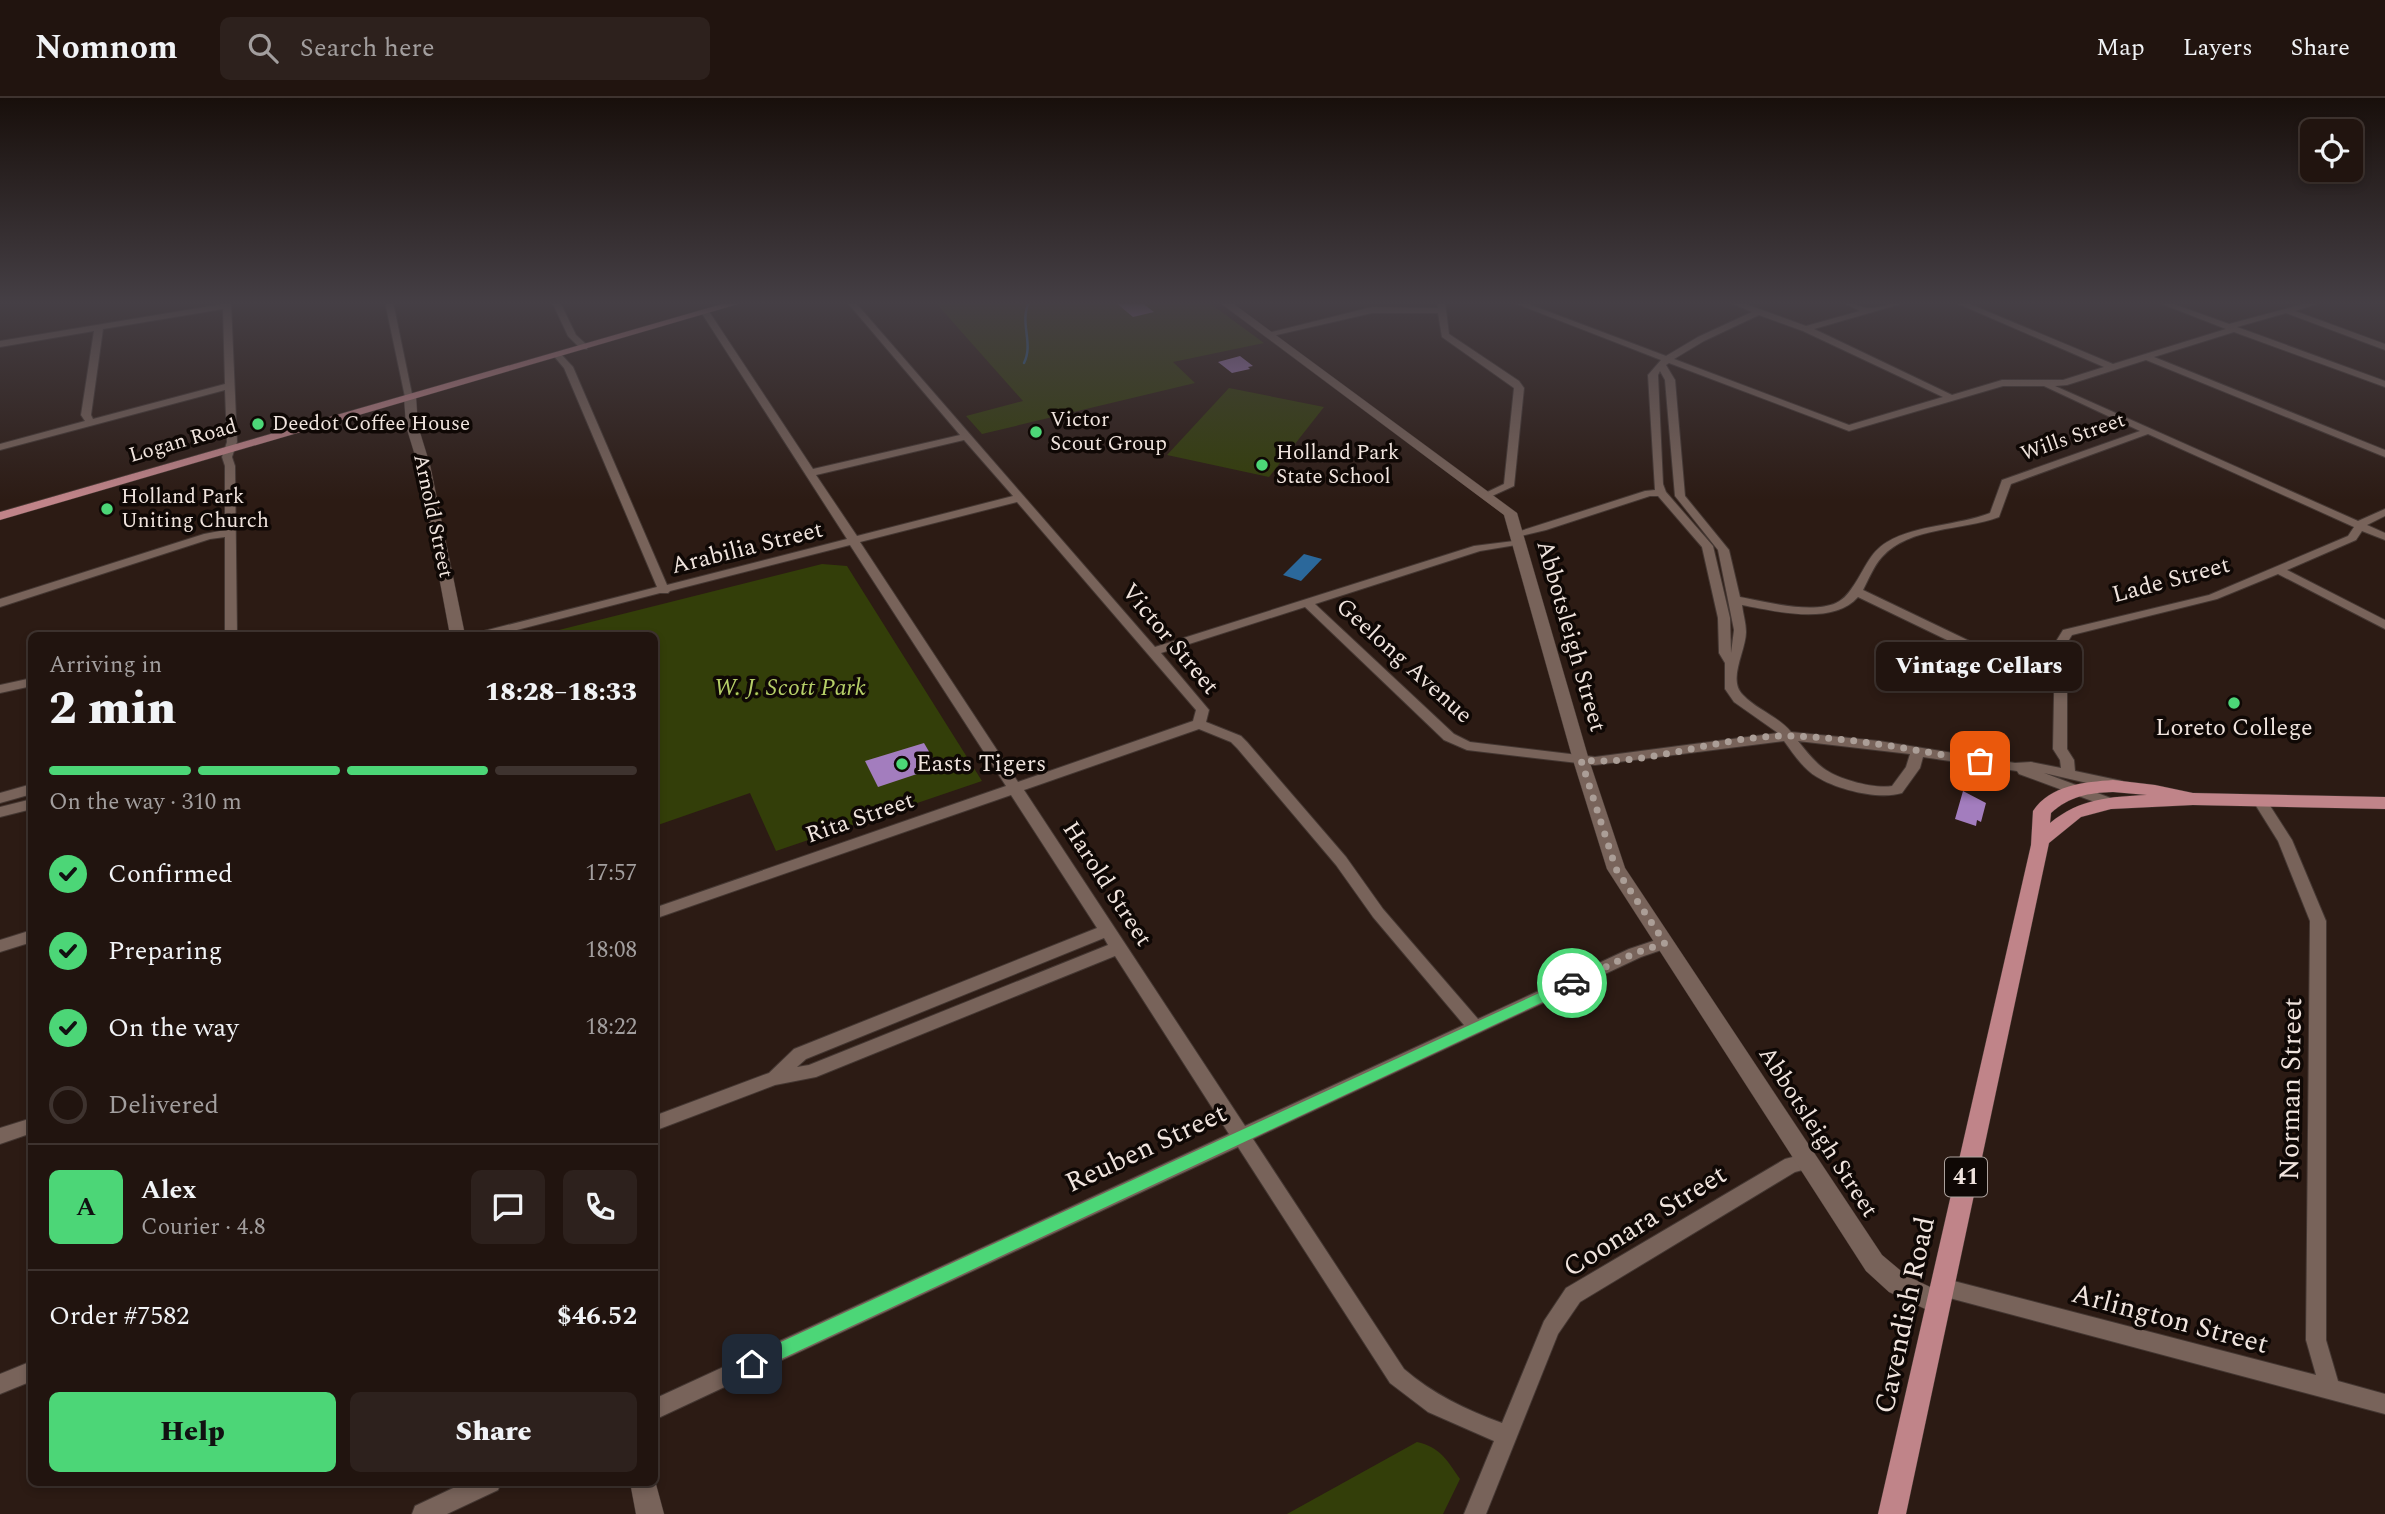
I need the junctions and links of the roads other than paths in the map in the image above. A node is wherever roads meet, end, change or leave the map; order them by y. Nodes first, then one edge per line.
1 (93, 368) edge
2 (228, 368) edge
3 (404, 368) edge
4 (511, 368) edge
5 (568, 368) edge
6 (742, 368) edge
7 (908, 368) edge
8 (1315, 368) edge
9 (1494, 368) edge
10 (1658, 368) edge
11 (1666, 368) edge
12 (1680, 368) edge
13 (1888, 368) edge
14 (2114, 368) edge
15 (2173, 368) edge
16 (2342, 368) edge
17 (2385, 384) edge
18 (2047, 385) junction
19 (228, 386) junction
20 (410, 397) junction
21 (1951, 398) junction
22 (90, 422) junction
23 (2148, 431) junction
24 (967, 436) junction
25 (0, 447) edge
26 (230, 449) junction
27 (2385, 454) edge
28 (810, 473) junction
29 (1661, 493) junction
30 (1488, 494) junction
31 (1019, 498) junction
32 (2385, 512) edge
33 (0, 516) edge
34 (2361, 526) junction
35 (230, 533) junction
36 (2385, 537) edge
37 (1517, 538) junction
38 (856, 542) junction
39 (2279, 570) junction
40 (664, 591) junction
41 (1855, 591) junction
42 (1735, 600) junction
43 (0, 603) edge
44 (1307, 603) junction
45 (2385, 625) edge
46 (228, 632) edge
47 (457, 632) edge
48 (496, 632) edge
49 (1153, 652) junction
50 (1731, 663) junction
51 (2005, 663) dead end
52 (28, 683) edge
53 (0, 689) edge
54 (1199, 724) junction
55 (1787, 736) junction
56 (2060, 749) junction
57 (1918, 751) junction
58 (1581, 760) junction
59 (2051, 776) junction
60 (2071, 782) junction
61 (1016, 789) junction
62 (28, 797) edge
63 (0, 798) edge
64 (28, 798) edge
65 (2193, 799) junction
66 (2260, 801) junction
67 (2111, 803) junction
68 (2385, 803) edge
69 (0, 812) edge
70 (2040, 841) junction
71 (658, 913) edge
72 (1108, 930) junction
73 (28, 937) edge
74 (1665, 943) junction
75 (0, 946) edge
76 (1120, 947) junction
77 (1476, 1028) junction
78 (774, 1077) junction
79 (658, 1122) edge
80 (28, 1126) edge
81 (0, 1136) edge
82 (1241, 1136) junction
83 (1808, 1161) junction
84 (1940, 1295) junction
85 (28, 1373) edge
86 (0, 1384) edge
87 (2330, 1390) junction
88 (2385, 1404) edge
89 (658, 1407) edge
90 (1508, 1436) junction
91 (482, 1486) edge
92 (644, 1486) edge
93 (423, 1514) edge
94 (650, 1514) edge
95 (1475, 1514) edge
96 (1892, 1514) edge

1 - 22 street
2 - 19 street
3 - 20 street
4 - 20 main road, Logan Road
5 - 40 street
6 - 28 street, Harold Street
7 - 24 street, Victor Street
8 - 30 street, Abbotsleigh Street
9 - 30 street
10 - 29 street
11 - 42 street
12 - 21 street
13 - 21 street
14 - 18 street
15 - 27 street
16 - 17 street
18 - 21 street
18 - 23 street
19 - 22 street
19 - 26 street
20 - 26 main road, Logan Road
20 - 47 street, Arnold Street
22 - 25 street
23 - 34 street
23 - 41 street, Wills Street
24 - 28 street
24 - 31 street, Victor Street
26 - 33 main road, Logan Road
26 - 35 street
28 - 38 street, Harold Street
29 - 37 street
29 - 50 street
30 - 37 street, Abbotsleigh Street
31 - 38 street, Arabilia Street
31 - 49 street, Victor Street
32 - 34 street, Lade Street
34 - 36 street
34 - 39 street, Lade Street
35 - 43 street
35 - 46 street
37 - 44 street
37 - 58 street, Abbotsleigh Street
38 - 40 street, Arabilia Street
38 - 61 street, Harold Street
39 - 45 street
39 - 56 street, Lade Street
40 - 48 street, Arabilia Street
41 - 42 street, Wills Street
41 - 51 street
42 - 50 street
44 - 49 street
44 - 58 street, Geelong Avenue
49 - 54 street, Victor Street
50 - 55 street
52 - 53 street
54 - 61 street, Rita Street
54 - 77 street, Victor Street
55 - 57 street, Geelong Avenue
55 - 57 street
55 - 58 street, Geelong Avenue
56 - 59 street, Lade Street
56 - 60 street, Lade Street
57 - 59 street, Geelong Avenue
58 - 74 street, Abbotsleigh Street
59 - 60 street, Geelong Avenue
60 - 65 main road
60 - 67 street, Geelong Avenue
60 - 70 main road, Cavendish Road / 41
61 - 71 street, Rita Street
61 - 72 street, Harold Street
62 - 63 street
64 - 69 street
65 - 66 main road
65 - 67 main road
66 - 68 main road
66 - 87 street, Norman Street
67 - 70 main road
70 - 84 main road, Cavendish Road / 41
72 - 76 street, Harold Street
72 - 78 street
73 - 75 street
74 - 77 street, Reuben Street
74 - 83 street, Abbotsleigh Street
76 - 78 street
76 - 82 street, Harold Street
77 - 82 street, Reuben Street
78 - 79 street
80 - 81 street
82 - 89 street, Reuben Street
82 - 90 street, Harold Street
83 - 84 street, Abbotsleigh Street
83 - 90 street, Coonara Street
84 - 87 street, Arlington Street
84 - 96 main road, Cavendish Road / 41
85 - 86 street
87 - 88 street, Arlington Street
90 - 95 street, Coonara Street
91 - 93 street
92 - 94 street

